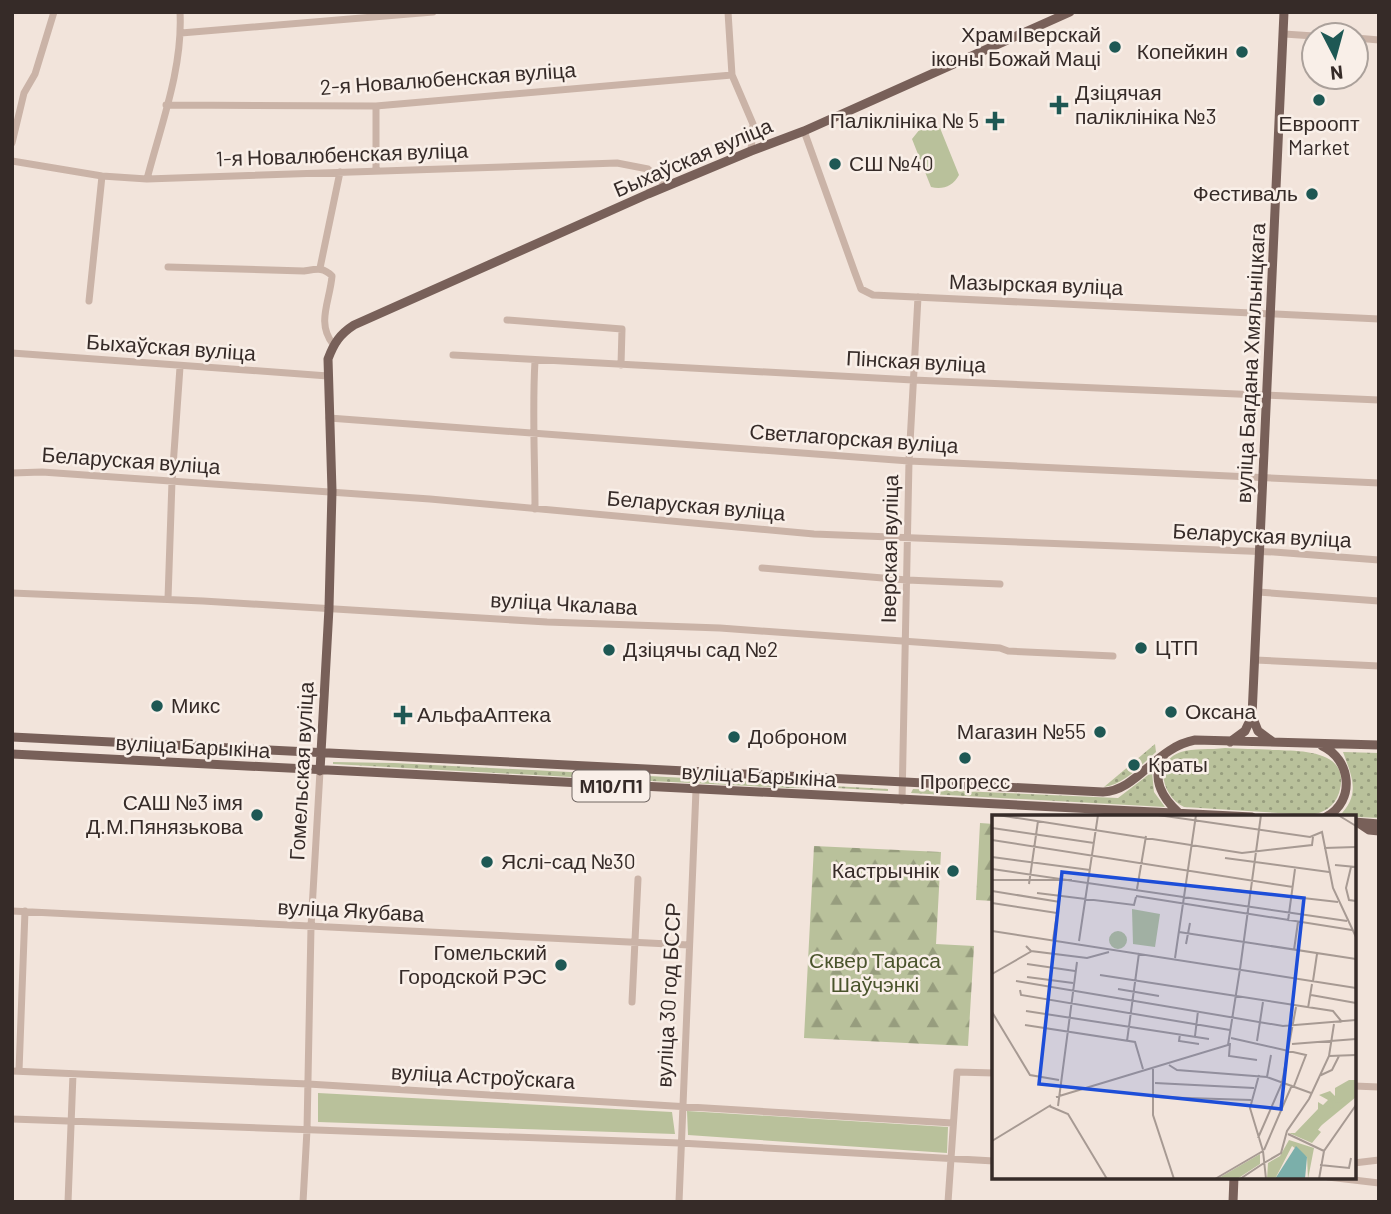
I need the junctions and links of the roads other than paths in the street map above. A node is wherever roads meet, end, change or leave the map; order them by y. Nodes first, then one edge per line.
1 (54, 12) edge
2 (180, 12) edge
3 (433, 12) edge
4 (728, 12) edge
5 (1070, 12) edge
6 (1284, 12) edge
7 (181, 33) junction
8 (1284, 34) junction
9 (1300, 35) edge
10 (732, 75) junction
11 (166, 105) junction
12 (376, 106) junction
13 (804, 131) junction
14 (12, 143) edge
15 (751, 150) junction
16 (12, 161) edge
17 (376, 170) junction
18 (340, 172) junction
19 (102, 176) junction
20 (148, 179) junction
21 (667, 186) junction
22 (168, 267) dead end
23 (320, 268) junction
24 (918, 297) junction
25 (89, 302) dead end
26 (1271, 312) junction
27 (1379, 319) edge
28 (507, 320) dead end
29 (333, 344) junction
30 (12, 353) edge
31 (453, 355) dead end
32 (535, 361) junction
33 (621, 365) junction
34 (180, 367) junction
35 (328, 376) junction
36 (913, 380) junction
37 (1267, 395) junction
38 (1379, 400) edge
39 (329, 418) junction
40 (536, 433) junction
41 (909, 461) junction
42 (12, 473) edge
43 (1263, 477) junction
44 (172, 481) junction
45 (1379, 483) edge
46 (332, 491) junction
47 (535, 509) junction
48 (909, 537) junction
49 (1260, 552) junction
50 (1379, 560) edge
51 (762, 568) dead end
52 (907, 580) junction
53 (1000, 584) dead end
54 (12, 593) edge
55 (1258, 593) junction
56 (168, 599) junction
57 (1379, 601) edge
58 (329, 608) junction
59 (905, 642) junction
60 (1113, 656) dead end
61 (1255, 660) junction
62 (1379, 666) edge
63 (1252, 716) junction
64 (12, 737) edge
65 (1230, 742) junction
66 (1275, 743) junction
67 (1318, 744) junction
68 (1379, 745) edge
69 (1167, 751) junction
70 (321, 753) junction
71 (12, 754) edge
72 (320, 771) junction
73 (903, 783) junction
74 (696, 790) junction
75 (902, 801) junction
76 (1180, 814) junction
77 (1202, 815) edge
78 (1329, 815) edge
79 (1357, 823) edge
80 (1379, 824) edge
81 (1379, 831) edge
82 (638, 879) dead end
83 (12, 911) edge
84 (25, 911) junction
85 (311, 927) junction
86 (636, 943) junction
87 (689, 944) junction
88 (632, 1002) dead end
89 (16, 1071) edge
90 (992, 1073) edge
91 (73, 1074) junction
92 (308, 1084) junction
93 (1356, 1086) edge
94 (1379, 1087) edge
95 (681, 1105) junction
96 (12, 1119) edge
97 (72, 1122) junction
98 (952, 1123) junction
99 (307, 1130) junction
100 (680, 1143) junction
101 (951, 1158) junction
102 (1379, 1160) edge
103 (992, 1161) edge
104 (1356, 1163) edge
105 (1234, 1179) edge
106 (1345, 1179) edge
107 (1379, 1183) edge
108 (68, 1202) edge
109 (303, 1202) edge
110 (678, 1202) edge
111 (948, 1202) edge
112 (1233, 1202) edge

1 - 14 street
2 - 7 street
3 - 7 street
4 - 10 street
5 - 13 main road, Быхаўская вуліца
6 - 8 main road, вуліца Багдана Хмяльніцкага
7 - 11 street
8 - 9 street
8 - 26 main road, вуліца Багдана Хмяльніцкага
10 - 12 street, 2-я Новалюбенская вуліца
10 - 15 street
11 - 12 street, 2-я Новалюбенская вуліца
11 - 20 street
12 - 17 street
13 - 15 main road, Быхаўская вуліца
13 - 24 street, Мазырская вуліца
15 - 21 main road, Быхаўская вуліца
16 - 19 street, 1-я Новалюбенская вуліца
17 - 18 street, 1-я Новалюбенская вуліца
17 - 21 street, 1-я Новалюбенская вуліца
18 - 20 street, 1-я Новалюбенская вуліца
18 - 23 street
19 - 20 street, 1-я Новалюбенская вуліца
19 - 25 street
21 - 29 main road, Быхаўская вуліца
22 - 23 street
23 - 29 street
24 - 26 street, Мазырская вуліца
24 - 36 street, Іверская вуліца
26 - 27 street, Мазырская вуліца
26 - 37 main road, вуліца Багдана Хмяльніцкага
28 - 33 street
29 - 35 main road, Гомельская вуліца
30 - 34 street, Быхаўская вуліца
31 - 32 street, Пінская вуліца
32 - 33 street, Пінская вуліца
32 - 40 street
33 - 36 street, Пінская вуліца
34 - 35 street, Быхаўская вуліца
34 - 44 street
35 - 39 main road, Гомельская вуліца
36 - 37 street, Пінская вуліца
36 - 41 street, Іверская вуліца
37 - 38 street, Пінская вуліца
37 - 43 main road, вуліца Багдана Хмяльніцкага
39 - 40 street, Светлагорская вуліца
39 - 46 main road, Гомельская вуліца
40 - 41 street, Светлагорская вуліца
40 - 47 street
41 - 43 street, Светлагорская вуліца
41 - 48 street, Іверская вуліца
42 - 44 street, Беларуская вуліца
43 - 45 street, Светлагорская вуліца
43 - 49 main road, вуліца Багдана Хмяльніцкага
44 - 46 street, Беларуская вуліца
44 - 56 street
46 - 47 street, Беларуская вуліца
46 - 58 main road, Гомельская вуліца
47 - 48 street, Беларуская вуліца
48 - 49 street, Беларуская вуліца
48 - 52 street, Іверская вуліца
49 - 50 street, Беларуская вуліца
49 - 55 main road, вуліца Багдана Хмяльніцкага
51 - 52 street
52 - 53 street
52 - 59 street, Іверская вуліца
54 - 56 street, вуліца Чкалава
55 - 57 street
55 - 61 main road, вуліца Багдана Хмяльніцкага
56 - 58 street, вуліца Чкалава
58 - 59 street, вуліца Чкалава
58 - 70 main road, Гомельская вуліца
59 - 60 street, вуліца Чкалава
59 - 73 street, Іверская вуліца
61 - 62 street
61 - 63 main road, вуліца Багдана Хмяльніцкага
63 - 65 main road
63 - 66 main road
64 - 70 main road, вуліца Барыкіна / М10/П1
65 - 66 main road, М10/П1
65 - 69 main road, вуліца Барыкіна / М10/П1
66 - 67 main road, М10/П1
67 - 68 main road, М10/П1
67 - 78 main road
69 - 73 main road, вуліца Барыкіна / М10/П1
69 - 76 main road
70 - 72 main road, Гомельская вуліца
70 - 73 main road, вуліца Барыкіна / М10/П1
71 - 72 main road, вуліца Барыкіна / М10/П1
72 - 74 main road, вуліца Барыкіна / М10/П1
72 - 85 street, Гомельская вуліца
73 - 75 street, Іверская вуліца
74 - 75 main road, вуліца Барыкіна / М10/П1
74 - 87 street, вуліца 30 год БССР
75 - 76 main road, вуліца Барыкіна / М10/П1
76 - 77 main road, вуліца Барыкіна / М10/П1
79 - 80 main road
79 - 81 main road
82 - 86 street
83 - 84 street, вуліца Якубава
84 - 85 street, вуліца Якубава
84 - 89 street
85 - 86 street, вуліца Якубава
85 - 92 street, Гомельская вуліца
86 - 87 street, вуліца Якубава
86 - 88 street
87 - 95 street, вуліца 30 год БССР
89 - 91 street, вуліца Астроўскага
90 - 98 street
91 - 92 street, вуліца Астроўскага
91 - 97 street
92 - 95 street, вуліца Астроўскага
92 - 99 street, Гомельская вуліца
93 - 94 street
95 - 98 street, вуліца Астроўскага
95 - 100 street, вуліца 30 год БССР
96 - 97 street
97 - 99 street
97 - 108 street
98 - 101 street
99 - 100 street
99 - 109 street, Гомельская вуліца
100 - 101 street
100 - 110 street, вуліца 30 год БССР
101 - 103 street
101 - 111 street
102 - 104 street
105 - 112 main road
106 - 107 street

